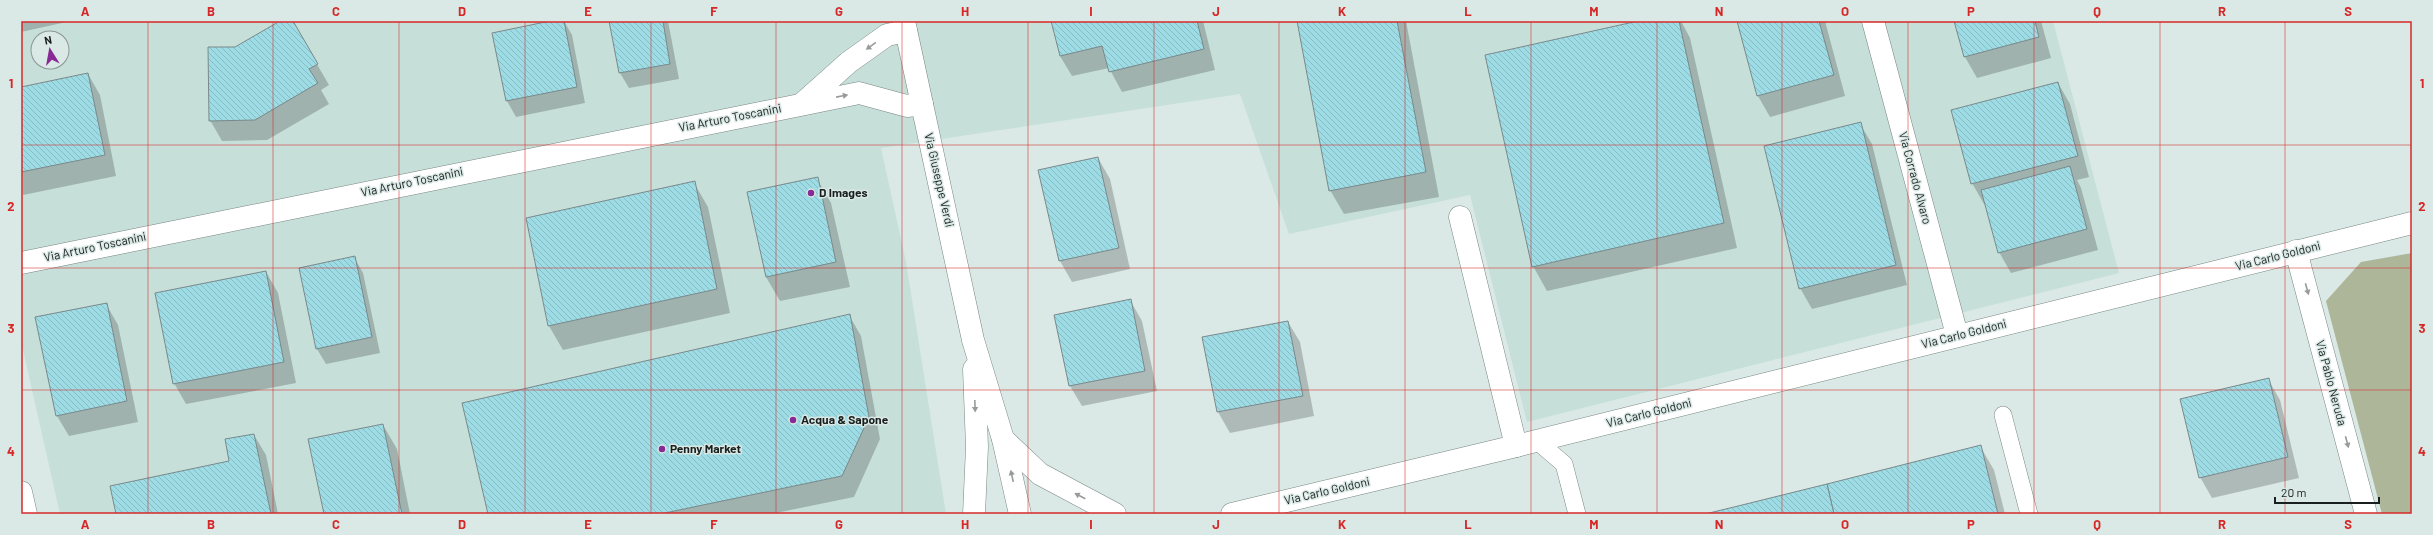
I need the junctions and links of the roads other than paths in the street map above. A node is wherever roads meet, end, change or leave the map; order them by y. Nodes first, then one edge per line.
1 (1873, 21) edge
2 (905, 26) edge
3 (803, 103) junction
4 (922, 104) junction
5 (1460, 217) dead end
6 (2412, 223) edge
7 (2296, 251) junction
8 (21, 263) edge
9 (1957, 335) junction
10 (973, 340) junction
11 (2003, 415) dead end
12 (1003, 439) junction
13 (1536, 441) junction
14 (1516, 446) junction
15 (21, 492) edge
16 (26, 514) edge
17 (974, 514) edge
18 (1020, 514) edge
19 (1115, 514) edge
20 (1232, 514) edge
21 (1577, 514) edge
22 (2029, 514) edge
23 (2366, 514) edge

1 - 9 street, Via Corrado Alvaro
2 -> 3 street
2 - 4 street, Via Giuseppe Verdi
3 -> 4 street, Via Arturo Toscanini
3 - 8 street, Via Arturo Toscanini
4 - 10 street, Via Giuseppe Verdi
5 - 14 street
6 - 7 street, Via Carlo Goldoni
7 - 9 street, Via Carlo Goldoni
7 -> 23 street, Via Pablo Neruda
9 - 13 street, Via Carlo Goldoni
10 - 12 street, Via Giuseppe Verdi
10 -> 17 street, Via Giuseppe Verdi
11 - 22 lane
18 -> 12 street, Via Giuseppe Verdi
19 -> 12 street
13 - 14 street, Via Carlo Goldoni
13 - 21 lane
14 - 20 street, Via Carlo Goldoni
15 - 16 street

